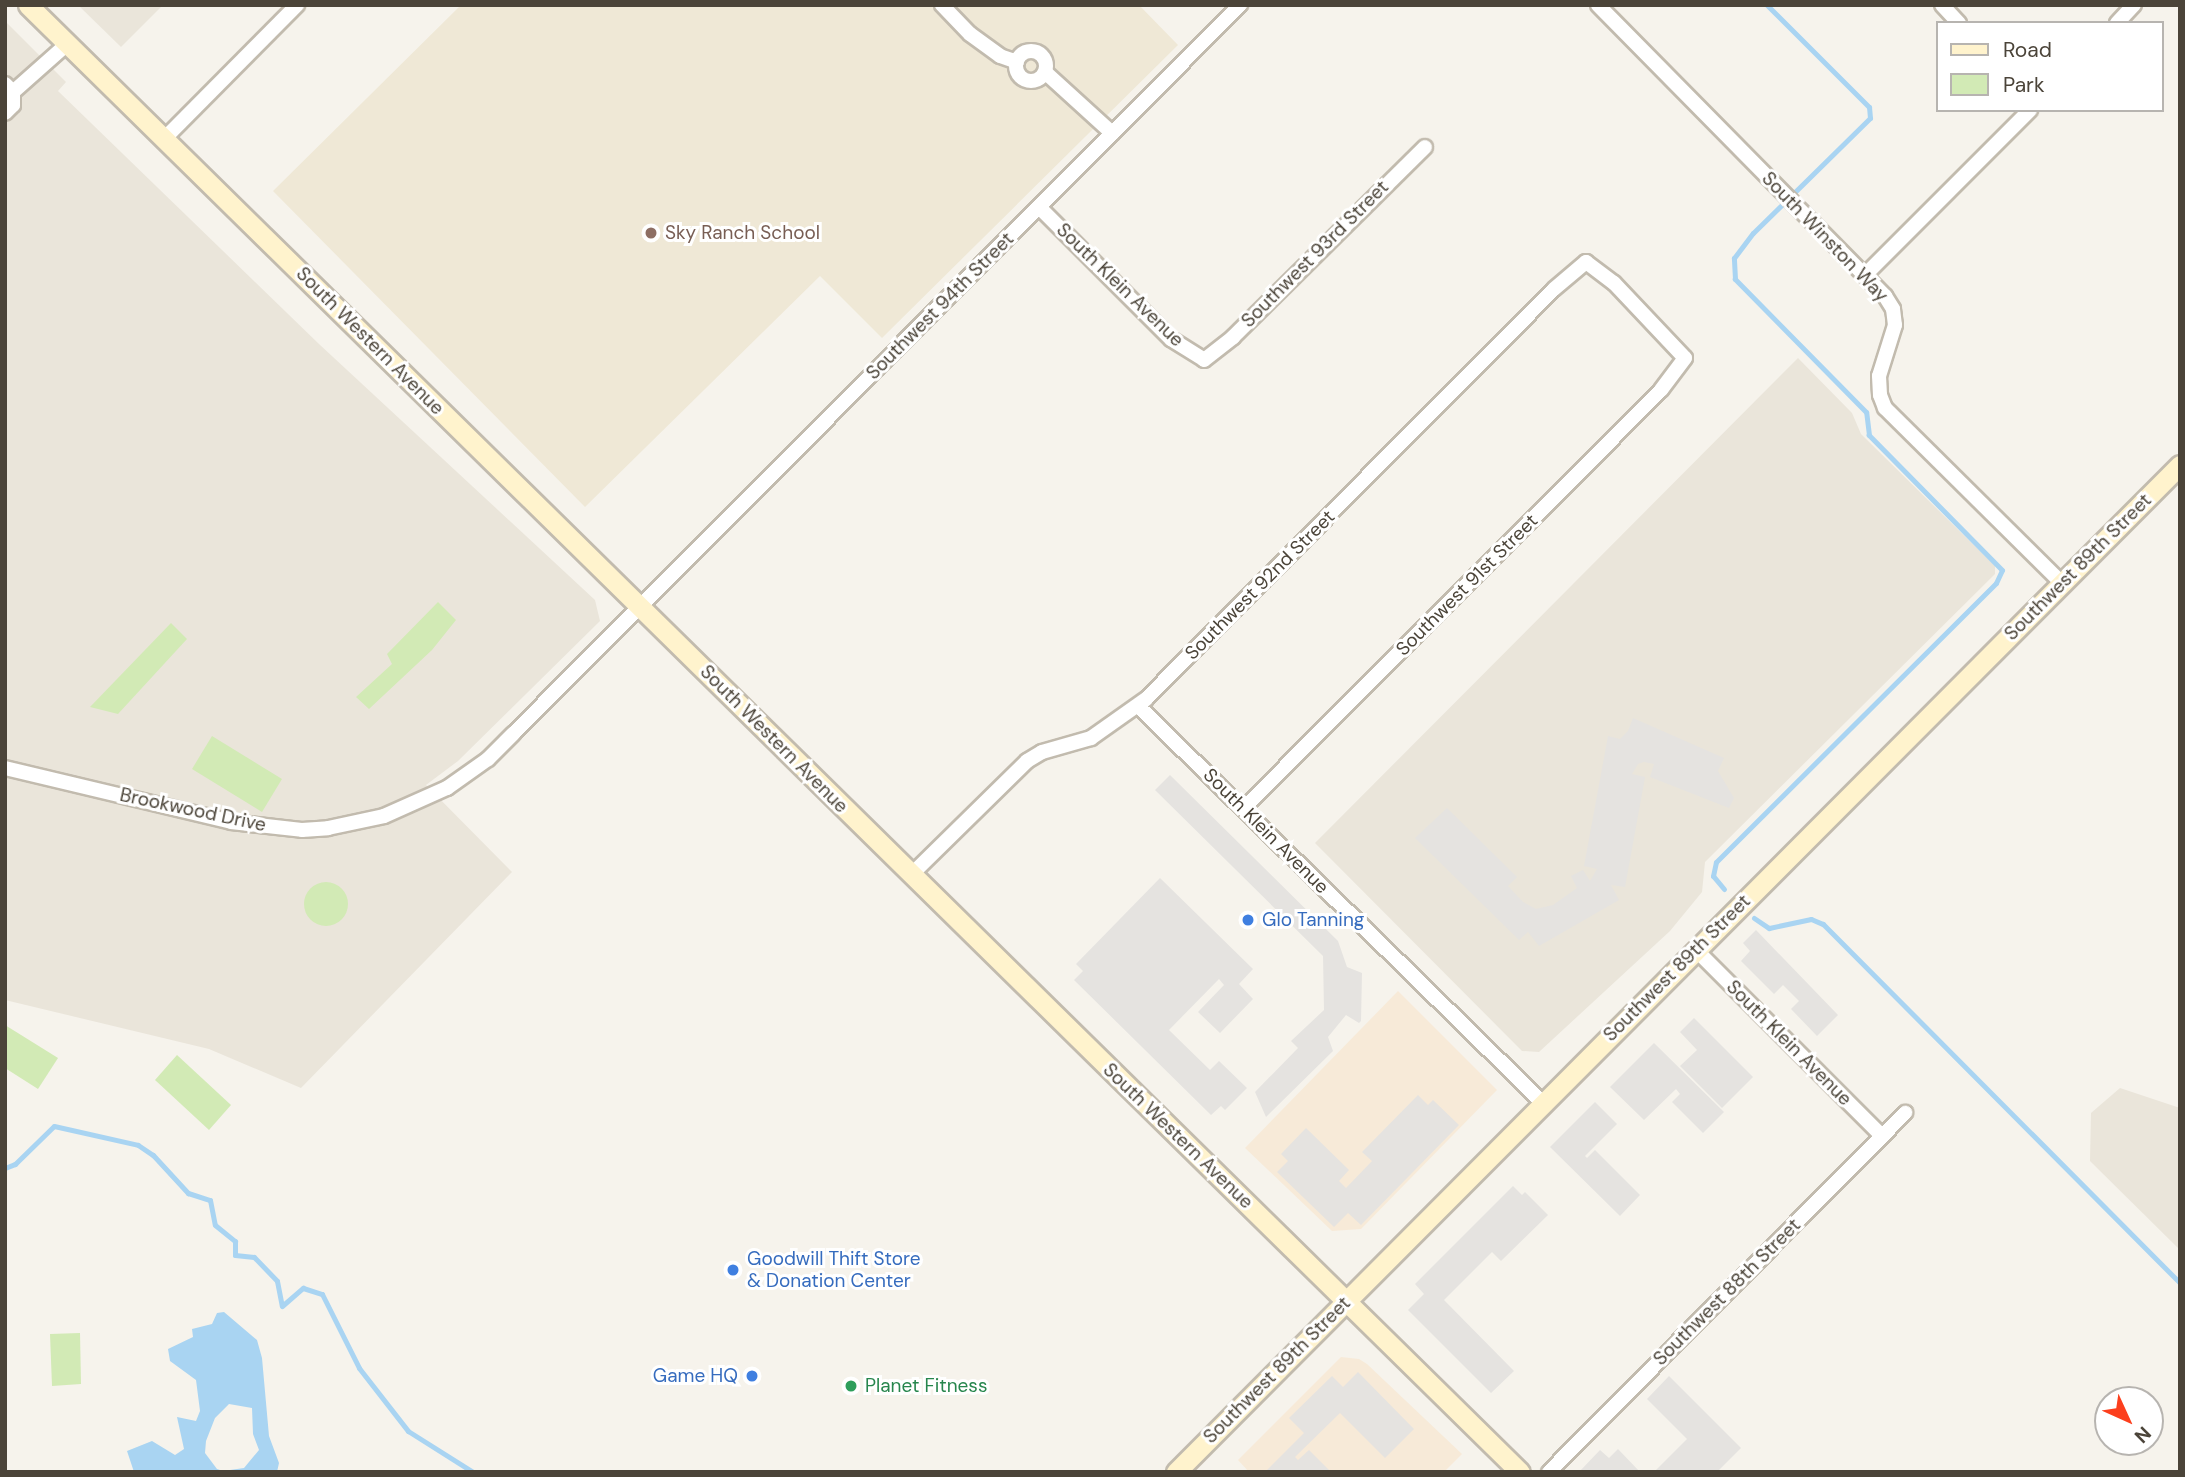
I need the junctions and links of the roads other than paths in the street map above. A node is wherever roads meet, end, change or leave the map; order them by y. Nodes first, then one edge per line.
1 (28, 5) edge
2 (297, 5) edge
3 (942, 5) edge
4 (1240, 5) edge
5 (1598, 5) edge
6 (1942, 5) edge
7 (2134, 5) edge
8 (46, 15) edge
9 (1957, 21) edge
10 (2119, 21) edge
11 (67, 44) junction
12 (1017, 62) junction
13 (1045, 72) junction
14 (9, 88) edge
15 (2028, 112) edge
16 (5, 113) edge
17 (1112, 133) junction
18 (164, 139) junction
19 (1425, 147) dead end
20 (1039, 207) junction
21 (1587, 262) joint
22 (1866, 274) junction
23 (1204, 360) joint
24 (2180, 465) edge
25 (2061, 582) junction
26 (640, 606) junction
27 (1138, 706) junction
28 (5, 768) edge
29 (1244, 808) junction
30 (912, 874) junction
31 (1696, 950) junction
32 (1543, 1103) junction
33 (1905, 1114) dead end
34 (1882, 1136) junction
35 (1346, 1301) junction
36 (1176, 1472) edge
37 (1520, 1472) edge
38 (1549, 1472) edge

1 - 8 main road, South Western Avenue
2 - 18 street
3 - 12 street
4 - 17 street, Southwest 94th Street
5 - 22 street, South Winston Way
6 - 9 street
7 - 10 street
8 - 11 main road, South Western Avenue
11 - 14 street
11 - 18 main road, South Western Avenue
12 - 13 street
12 - 13 street
13 - 17 street
14 - 16 street
15 - 22 street
17 - 20 street, Southwest 94th Street
18 - 26 main road, South Western Avenue
19 - 23 street, Southwest 93rd Street
20 - 23 street, South Klein Avenue
20 - 26 street, Southwest 94th Street
21 - 27 street, Southwest 92nd Street
21 - 29 street, Southwest 91st Street
22 - 25 street, South Winston Way
24 - 25 main road, Southwest 89th Street
25 - 31 main road, Southwest 89th Street
26 - 28 street, Brookwood Drive
26 - 30 main road, South Western Avenue
27 - 29 street, South Klein Avenue
27 - 30 street, Southwest 92nd Street
29 - 32 street, South Klein Avenue
30 - 35 main road, South Western Avenue
31 - 32 main road, Southwest 89th Street
31 - 34 street, South Klein Avenue
32 - 35 main road, Southwest 89th Street
33 - 34 street, Southwest 88th Street
34 - 38 street, Southwest 88th Street
35 - 36 main road, Southwest 89th Street
35 - 37 main road, South Western Avenue

